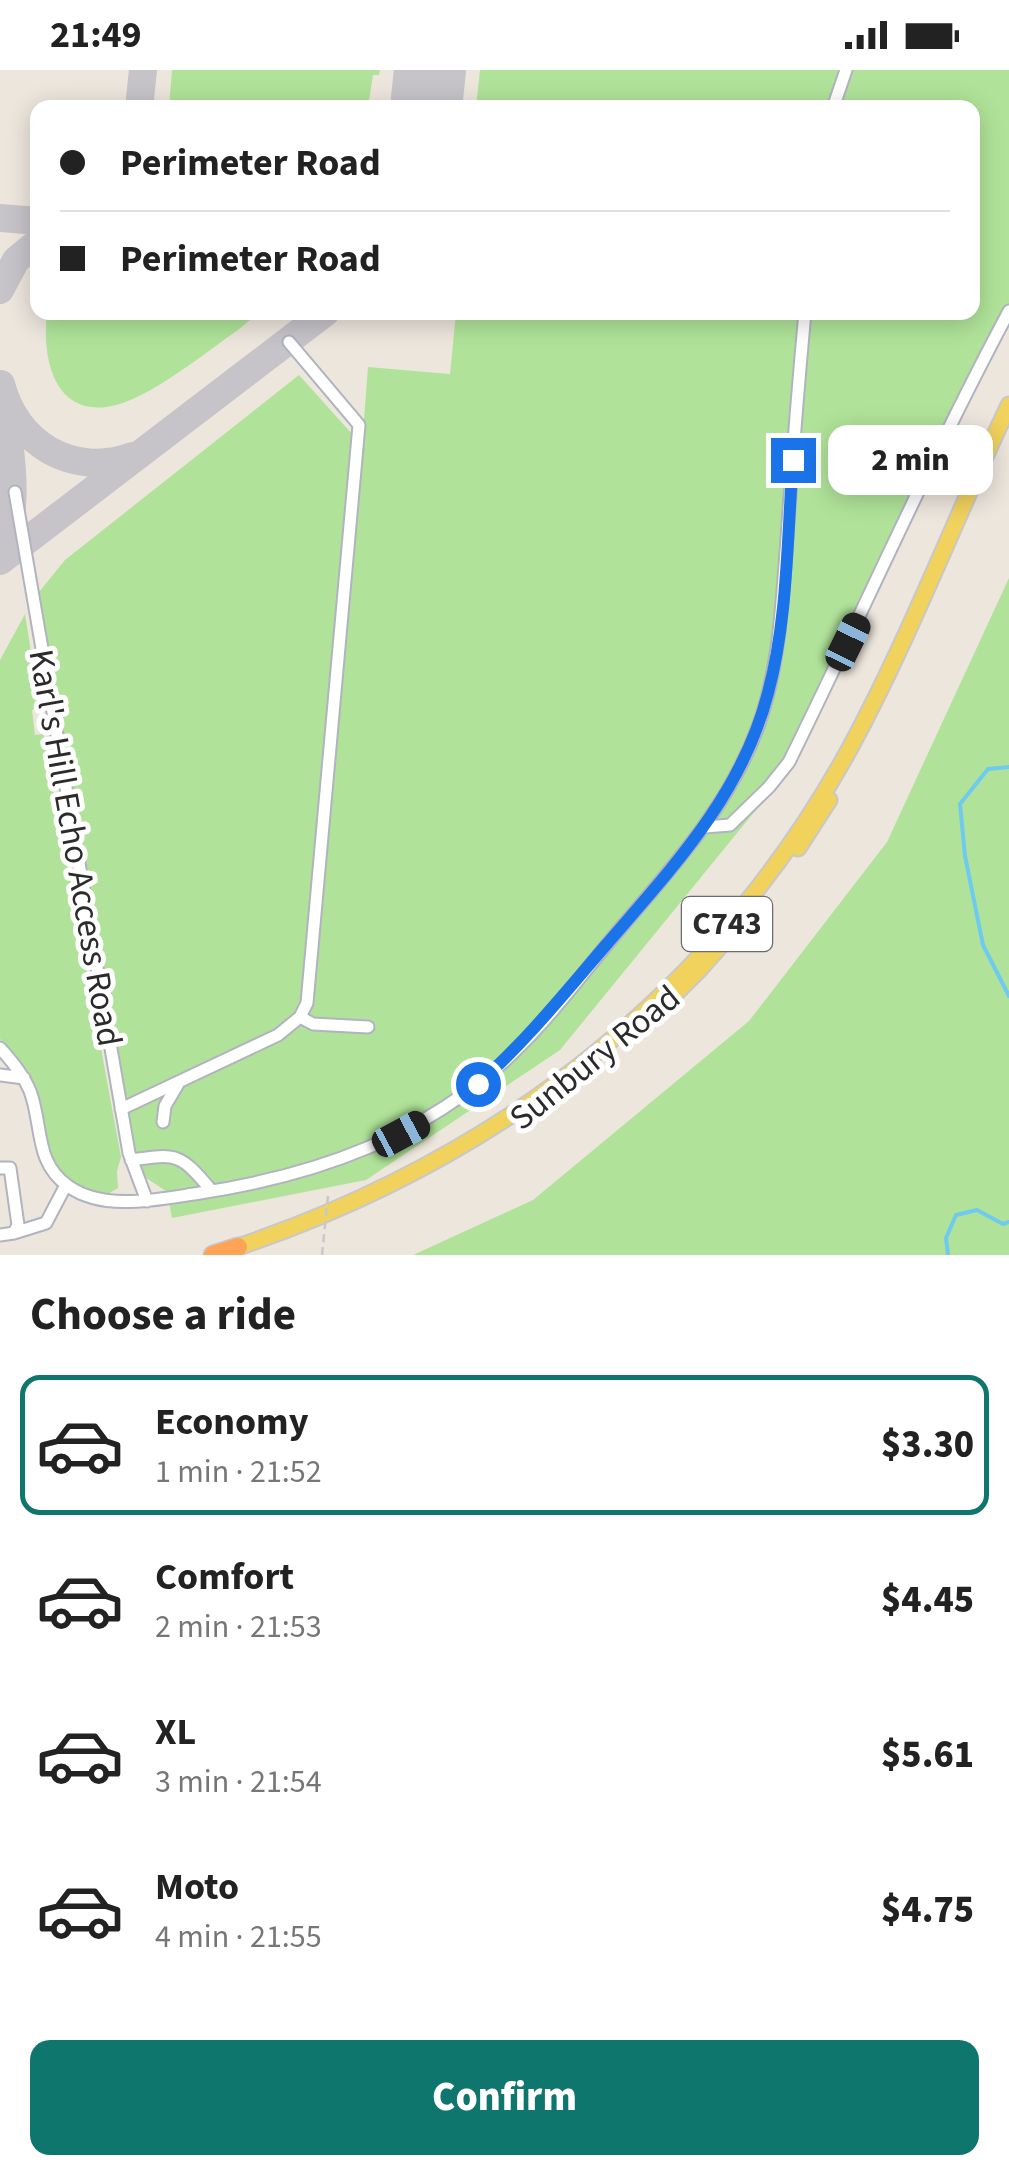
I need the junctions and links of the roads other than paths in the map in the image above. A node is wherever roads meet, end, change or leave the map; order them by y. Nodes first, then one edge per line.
1 (846, 70) edge
2 (836, 100) edge
3 (1009, 311) edge
4 (804, 320) edge
5 (289, 342) dead end
6 (1009, 405) edge
7 (1009, 428) edge
8 (15, 492) dead end
9 (704, 827) junction
10 (300, 1017) junction
11 (368, 1027) dead end
12 (0, 1048) edge
13 (0, 1075) edge
14 (24, 1078) junction
15 (180, 1080) junction
16 (121, 1109) junction
17 (163, 1122) dead end
18 (130, 1160) junction
19 (0, 1168) edge
20 (66, 1185) junction
21 (212, 1191) junction
22 (146, 1201) junction
23 (7, 1234) edge
24 (242, 1251) edge
25 (213, 1255) edge

1 - 2 lane
3 - 9 lane
4 - 9 lane
5 - 10 lane
6 - 24 main road, Sunbury Road / C743
7 - 24 main road, Sunbury Road / C743
8 - 16 lane, Karl's Hill Echo Access Road
9 - 21 lane
10 - 11 lane
10 - 15 lane
12 - 14 lane
13 - 14 lane
14 - 20 lane
15 - 16 lane
15 - 17 lane
16 - 18 lane, Karl's Hill Echo Access Road
18 - 21 lane
18 - 22 lane, Karl's Hill Echo Access Road
19 - 23 lane
20 - 22 lane
20 - 23 lane
21 - 22 lane
24 - 25 highway, C743

